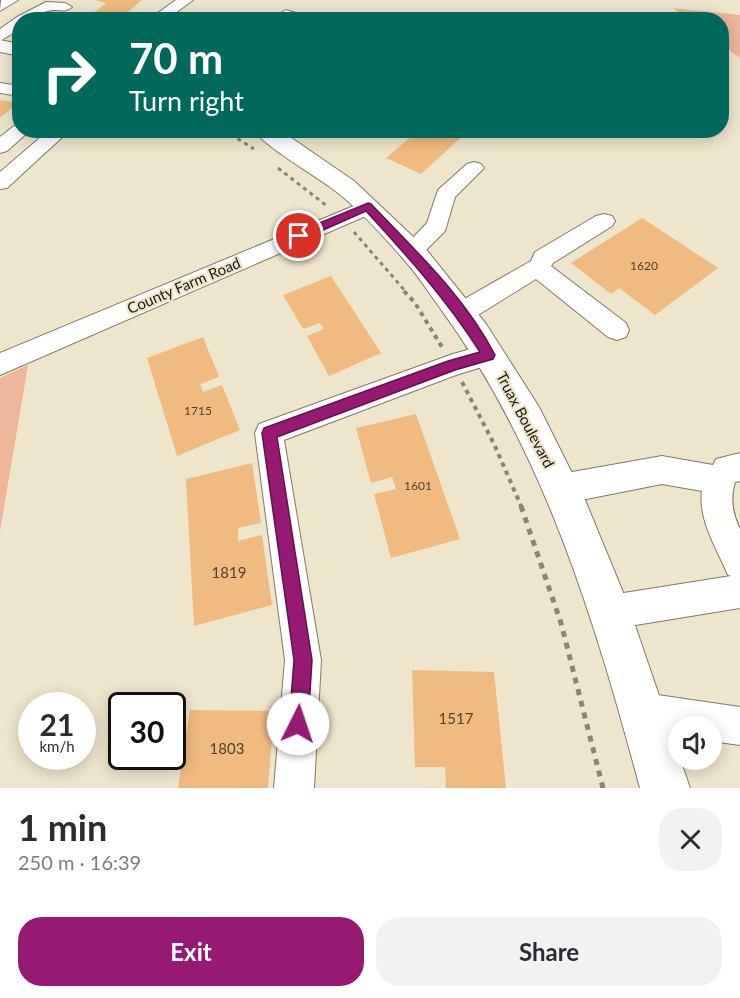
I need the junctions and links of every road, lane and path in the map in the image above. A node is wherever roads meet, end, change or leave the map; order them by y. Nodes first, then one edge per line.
1 (11, 0) edge
2 (186, 0) edge
3 (65, 7) dead end
4 (0, 8) edge
5 (36, 12) edge
6 (167, 12) edge
7 (12, 137) edge
8 (52, 138) edge
9 (238, 138) edge
10 (0, 147) edge
11 (266, 150) edge
12 (474, 168) dead end
13 (0, 183) edge
14 (355, 212) junction
15 (604, 221) dead end
16 (411, 252) junction
17 (540, 266) junction
18 (461, 312) junction
19 (616, 330) dead end
20 (489, 355) junction
21 (0, 364) edge
22 (453, 365) junction
23 (729, 474) edge
24 (561, 489) junction
25 (740, 563) edge
26 (740, 589) edge
27 (611, 612) junction
28 (644, 712) junction
29 (740, 726) edge
30 (294, 788) edge
31 (603, 788) edge
32 (665, 788) edge

1 - 4 street
2 - 6 street
3 - 5 street
7 - 10 street
8 - 13 street
9 - 11 path
11 - 14 path
11 - 14 main road, Truax Boulevard
12 - 16 street
14 - 16 main road, Truax Boulevard
14 - 21 street, County Farm Road
14 - 22 path
15 - 17 street
16 - 18 main road, Truax Boulevard
17 - 18 street
17 - 19 street
18 - 20 main road, Truax Boulevard
20 - 22 street
20 - 24 main road, Truax Boulevard
22 - 30 street
22 - 31 path
23 - 24 street
23 - 25 street
24 - 27 main road, Truax Boulevard
26 - 27 street
27 - 28 main road, Truax Boulevard
28 - 29 street
28 - 32 main road, Truax Boulevard

